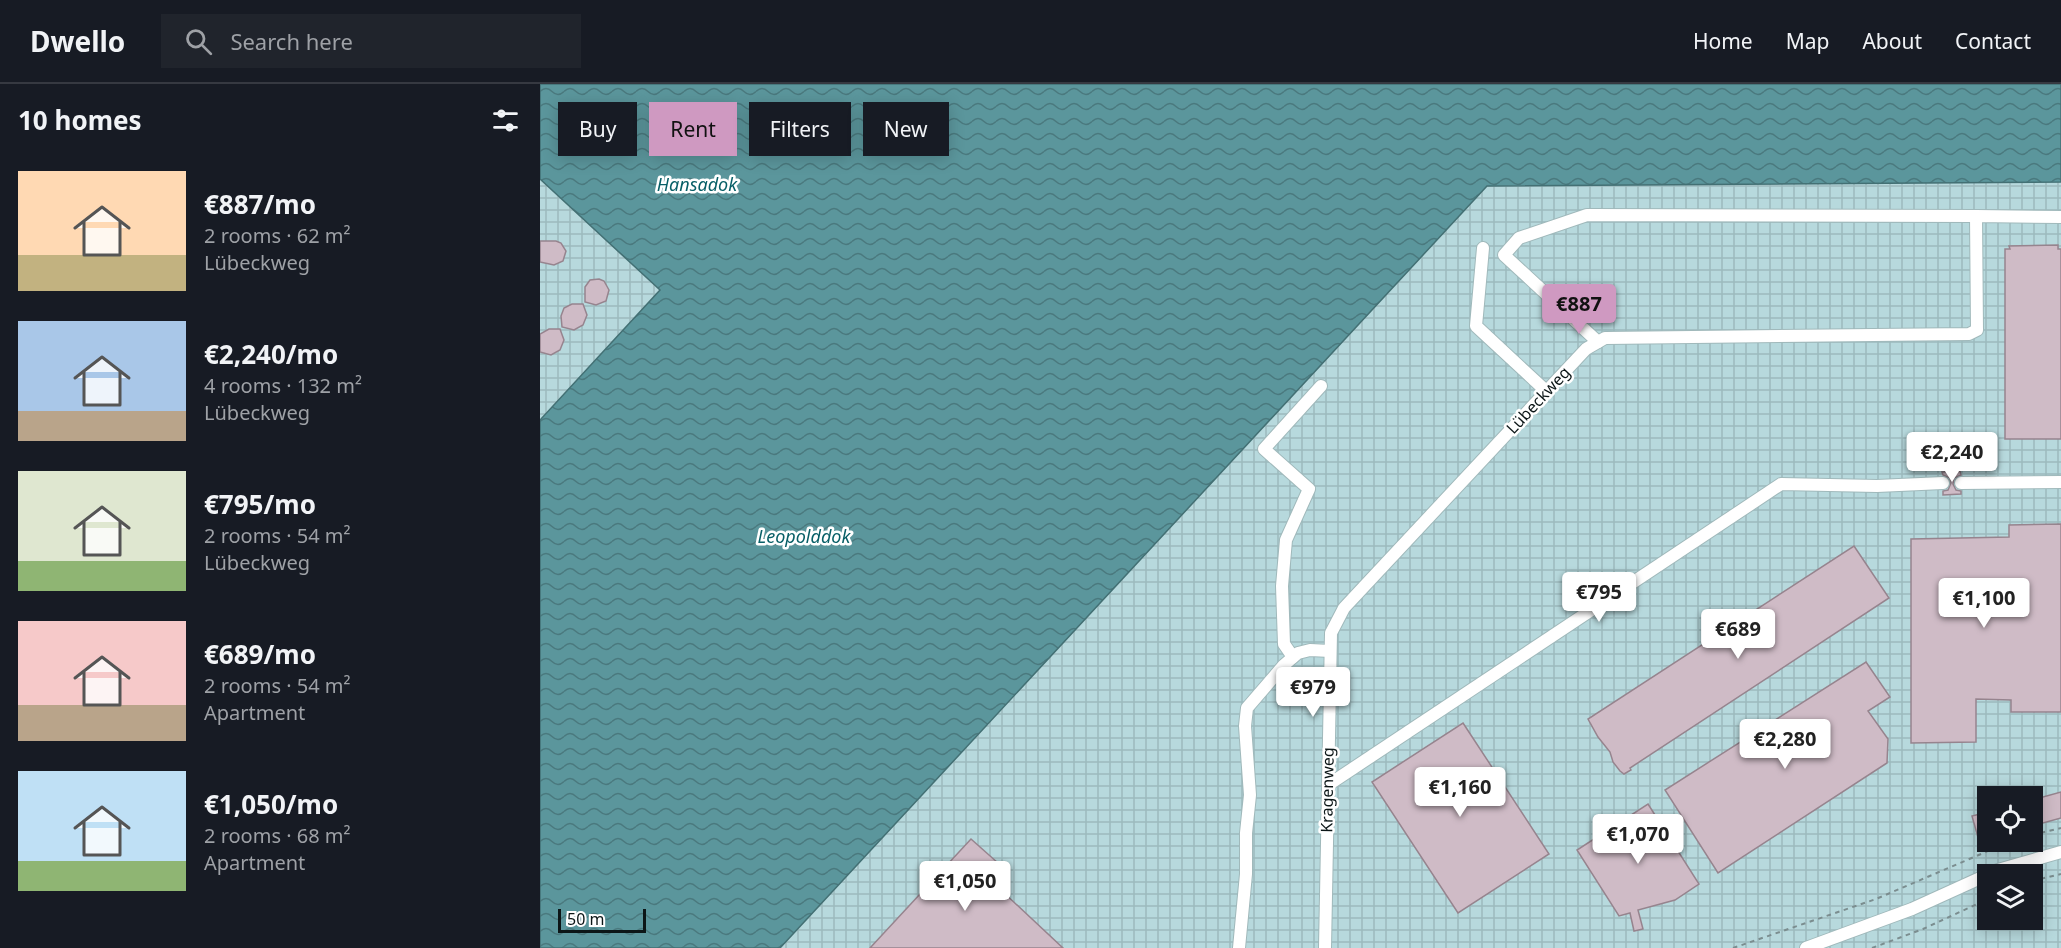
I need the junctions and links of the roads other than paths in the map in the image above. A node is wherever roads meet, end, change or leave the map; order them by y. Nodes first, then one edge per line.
1 (1976, 216) junction
2 (2061, 217) edge
3 (1483, 248) dead end
4 (1598, 342) junction
5 (1321, 386) dead end
6 (1546, 391) junction
7 (2061, 482) edge
8 (1943, 483) dead end
9 (1961, 483) dead end
10 (1331, 633) joint
11 (1330, 651) junction
12 (1293, 657) junction
13 (1328, 785) junction
14 (2061, 852) edge
15 (1239, 948) edge
16 (1325, 948) edge
17 (1806, 948) edge

1 - 2 street
1 - 4 street
1 - 4 street
3 - 6 street
4 - 6 street, Lübeckweg
5 - 12 street
6 - 10 street, Lübeckweg
7 - 9 street
8 - 13 street
10 - 11 street, Kragenweg
11 - 12 street
11 - 13 street, Kragenweg
12 - 15 street
13 - 16 street, Kragenweg
14 - 17 street

